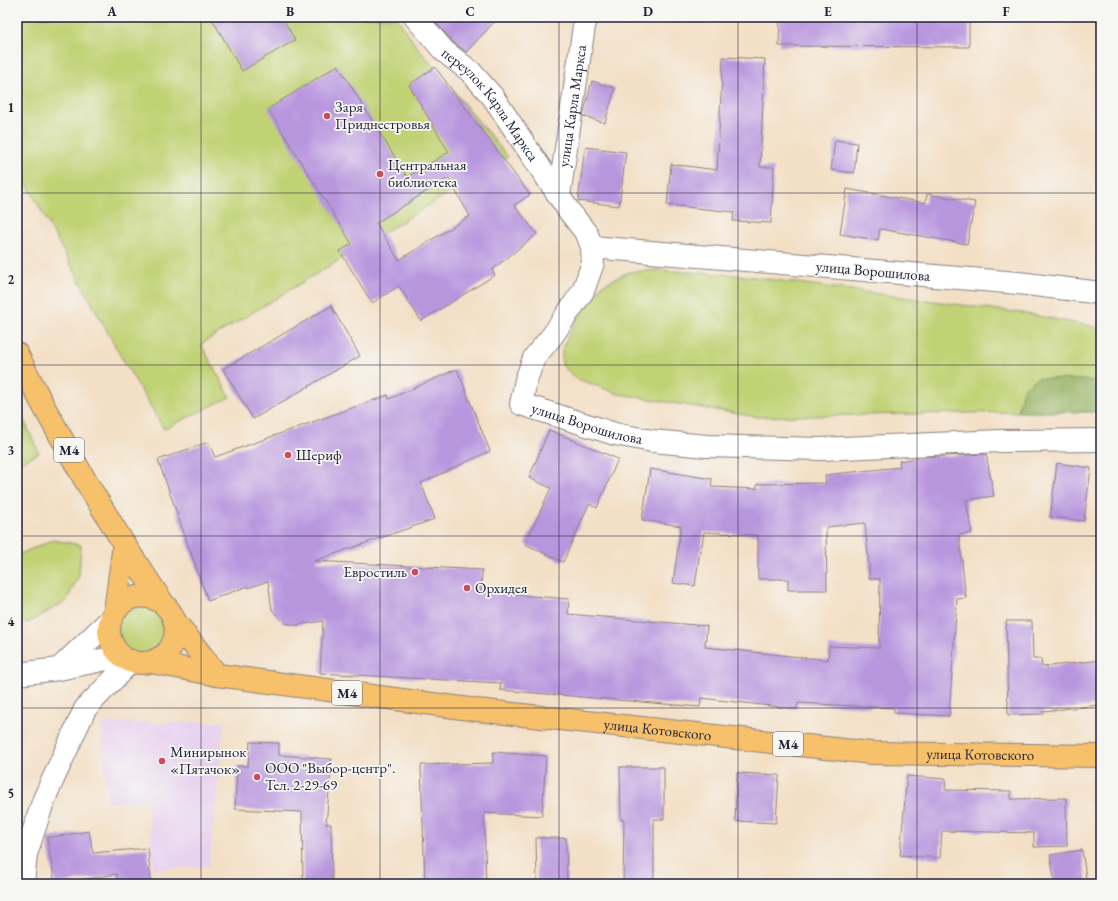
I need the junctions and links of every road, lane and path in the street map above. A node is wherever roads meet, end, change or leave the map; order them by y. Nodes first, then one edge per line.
1 (415, 17) edge
2 (587, 17) edge
3 (559, 196) junction
4 (592, 247) junction
5 (1101, 293) edge
6 (17, 354) edge
7 (1101, 440) edge
8 (124, 544) junction
9 (168, 612) junction
10 (112, 615) junction
11 (134, 660) junction
12 (59, 669) junction
13 (17, 674) edge
14 (217, 675) junction
15 (1101, 756) edge
16 (23, 884) edge

1 - 3 street, переулок Карла Маркса
2 - 3 street, улица Карла Маркса
3 - 4 street, переулок Карла Маркса
4 - 5 street, улица Ворошилова
4 - 7 street, улица Ворошилова
6 - 8 highway, M4
8 - 9 highway, M4
8 - 10 highway
9 - 10 highway
9 - 11 highway
9 - 14 highway, M4
10 - 11 highway
10 - 12 street
11 - 12 street, улица Котовского
11 - 14 highway, улица Котовского / M4
11 - 16 street
12 - 13 street, улица Котовского
14 - 15 highway, улица Котовского / M4

